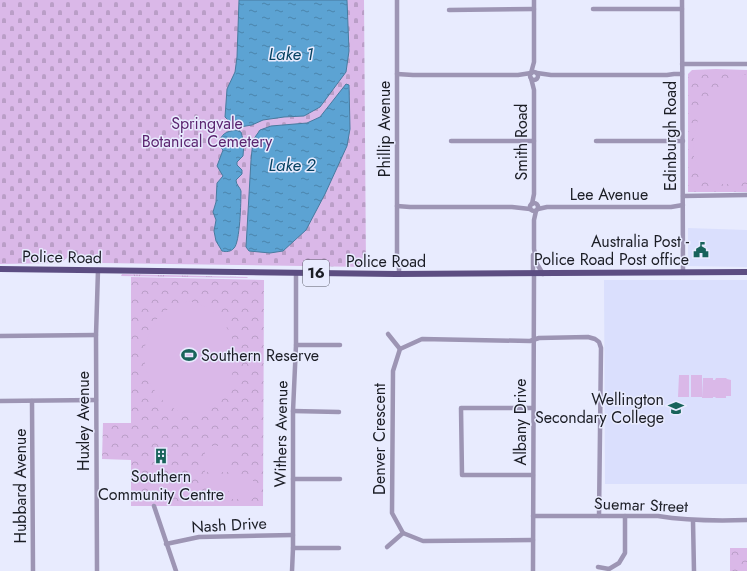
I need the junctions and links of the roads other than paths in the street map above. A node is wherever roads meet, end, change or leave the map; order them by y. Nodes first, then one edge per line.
1 (397, 0) edge
2 (534, 0) edge
3 (682, 0) edge
4 (534, 9) junction
5 (593, 9) dead end
6 (682, 9) junction
7 (450, 10) dead end
8 (534, 62) junction
9 (682, 64) junction
10 (747, 64) edge
11 (531, 75) junction
12 (537, 75) junction
13 (682, 75) junction
14 (397, 76) junction
15 (534, 90) junction
16 (451, 141) dead end
17 (534, 141) junction
18 (596, 141) dead end
19 (683, 141) junction
20 (747, 195) edge
21 (683, 196) junction
22 (534, 207) junction
23 (683, 207) junction
24 (397, 208) junction
25 (534, 249) junction
26 (0, 269) edge
27 (98, 270) junction
28 (683, 272) junction
29 (747, 272) edge
30 (296, 273) junction
31 (397, 274) junction
32 (534, 274) junction
33 (543, 274) junction
34 (388, 334) dead end
35 (96, 335) junction
36 (0, 336) edge
37 (533, 339) junction
38 (296, 344) junction
39 (340, 345) dead end
40 (400, 349) junction
41 (96, 400) junction
42 (0, 401) edge
43 (32, 401) junction
44 (534, 408) junction
45 (293, 411) junction
46 (339, 412) dead end
47 (533, 475) junction
48 (293, 479) junction
49 (340, 479) dead end
50 (154, 506) dead end
51 (533, 516) junction
52 (599, 516) junction
53 (625, 516) junction
54 (693, 520) junction
55 (747, 520) edge
56 (403, 533) junction
57 (293, 535) junction
58 (533, 540) junction
59 (166, 544) junction
60 (388, 547) dead end
61 (293, 548) junction
62 (339, 548) dead end
63 (598, 567) dead end
64 (33, 571) edge
65 (98, 571) edge
66 (176, 571) edge
67 (292, 571) edge
68 (532, 571) edge
69 (694, 571) edge

1 - 14 street, Phillip Avenue
2 - 4 street, Smith Road
3 - 6 street, Edinburgh Road
4 - 7 street
4 - 8 street, Smith Road
5 - 6 street
6 - 9 street, Edinburgh Road
8 - 11 street, Smith Road
8 - 12 street, Smith Road
9 - 10 street
9 - 13 street, Edinburgh Road
11 - 12 street
11 - 14 street
11 - 15 street, Smith Road
12 - 13 street
12 - 15 street, Smith Road
13 - 19 street, Edinburgh Road
14 - 24 street, Phillip Avenue
15 - 17 street, Smith Road
16 - 17 street
17 - 22 street, Smith Road
18 - 19 street
19 - 21 street, Edinburgh Road
20 - 21 street
21 - 23 street, Edinburgh Road
22 - 23 street, Lee Avenue
22 - 24 street, Lee Avenue
22 - 25 street, Smith Road
23 - 28 street, Edinburgh Road
24 - 31 street, Phillip Avenue
25 - 32 street, Smith Road
25 - 33 street, Smith Road
26 - 27 main road, Police Road / 16
27 - 30 main road, Police Road / 16
27 - 35 street, Huxley Avenue
28 - 29 main road, Police Road / 16
28 - 33 main road, Police Road / 16
30 - 31 main road, Police Road / 16
30 - 38 street, Withers Avenue
31 - 32 main road, Police Road / 16
32 - 33 main road, Police Road / 16
32 - 37 street, Albany Drive
34 - 40 street
35 - 36 street
35 - 41 street, Huxley Avenue
37 - 40 street
37 - 44 street, Albany Drive
37 - 52 street
38 - 39 street
38 - 45 street, Withers Avenue
40 - 56 street, Denver Crescent
41 - 43 street
41 - 65 street, Huxley Avenue
42 - 43 street
43 - 64 street, Hubbard Avenue
44 - 47 street, Albany Drive
44 - 47 street
45 - 46 street
45 - 48 street, Withers Avenue
47 - 51 street, Albany Drive
48 - 49 street
48 - 57 street, Withers Avenue
50 - 59 street
51 - 52 street, Suemar Street
51 - 58 street, Albany Drive
52 - 53 street, Suemar Street
53 - 54 street, Suemar Street
53 - 63 street
54 - 55 street, Suemar Street
54 - 69 street
56 - 58 street
56 - 60 street
57 - 59 street, Nash Drive
57 - 61 street, Withers Avenue
58 - 68 street, Albany Drive
59 - 66 street
61 - 62 street
61 - 67 street, Withers Avenue

